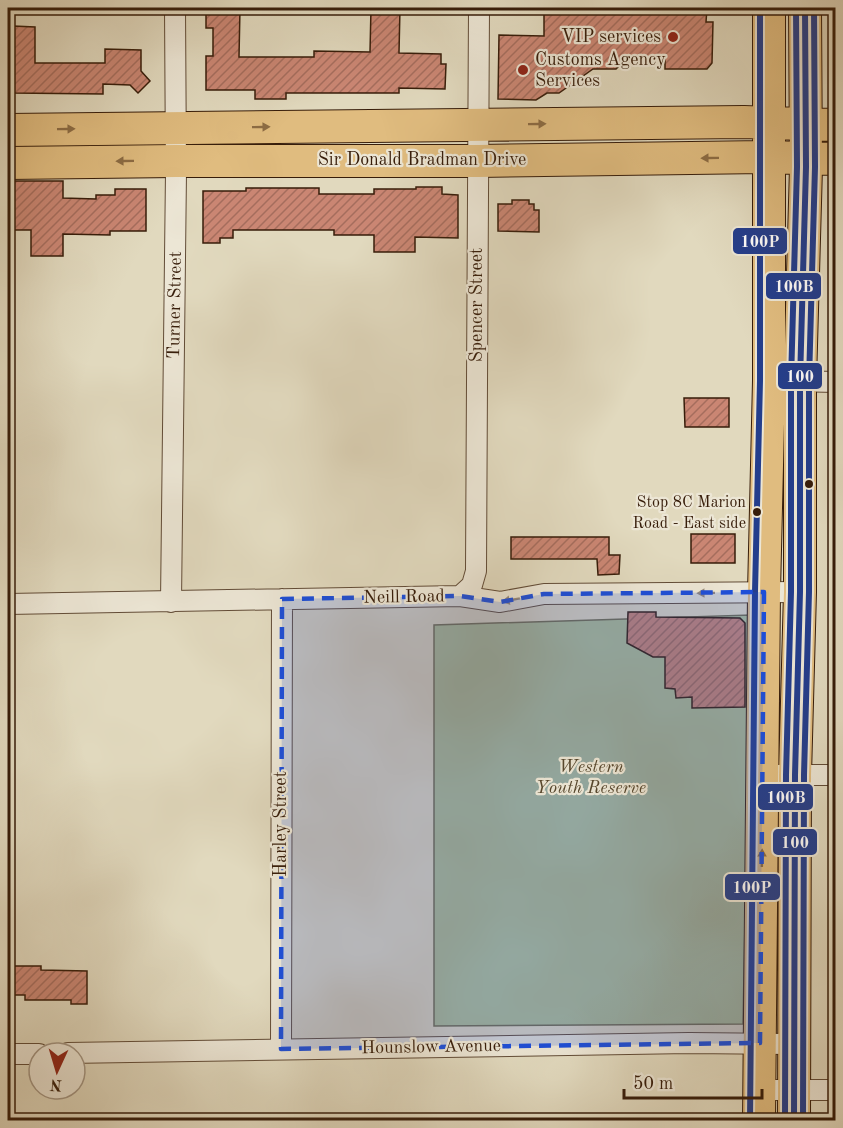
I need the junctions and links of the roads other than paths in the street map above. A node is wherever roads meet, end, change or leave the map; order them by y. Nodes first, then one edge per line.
1 (175, 8) edge
2 (479, 8) edge
3 (769, 8) edge
4 (805, 8) edge
5 (769, 65) junction
6 (804, 74) junction
7 (836, 112) edge
8 (668, 123) junction
9 (769, 123) junction
10 (820, 124) edge
11 (478, 125) junction
12 (176, 128) junction
13 (8, 130) edge
14 (768, 157) junction
15 (821, 158) edge
16 (176, 161) junction
17 (478, 161) junction
18 (8, 163) edge
19 (836, 171) edge
20 (805, 197) junction
21 (769, 381) junction
22 (800, 381) junction
23 (836, 382) edge
24 (764, 592) junction
25 (800, 592) junction
26 (460, 597) junction
27 (282, 599) junction
28 (171, 602) junction
29 (8, 604) edge
30 (764, 775) junction
31 (795, 775) junction
32 (836, 775) edge
33 (760, 1043) junction
34 (794, 1044) junction
35 (281, 1049) junction
36 (87, 1053) edge
37 (8, 1054) edge
38 (27, 1054) edge
39 (760, 1090) junction
40 (794, 1090) junction
41 (836, 1090) edge
42 (759, 1120) edge
43 (794, 1120) edge

1 - 12 street, Turner Street
2 - 11 street, Spencer Street
3 - 5 main road
4 - 6 main road
5 - 8 main road
5 - 9 main road
6 - 7 main road
6 - 10 main road
8 - 9 main road, Sir Donald Bradman Drive
11 -> 8 main road, Sir Donald Bradman Drive
9 - 10 main road, Sir Donald Bradman Drive
9 - 14 main road
10 - 15 main road
12 -> 11 main road, Sir Donald Bradman Drive
11 - 17 street, Spencer Street
13 -> 12 main road, Sir Donald Bradman Drive
12 - 16 street, Turner Street
14 - 15 main road, Sir Donald Bradman Drive
14 -> 17 main road, Sir Donald Bradman Drive
14 - 21 main road
15 - 20 main road
16 - 17 main road, Sir Donald Bradman Drive
16 -> 18 main road, Sir Donald Bradman Drive
16 - 28 street, Turner Street
17 - 26 street, Spencer Street
19 - 20 main road
20 - 22 main road
21 - 22 street
21 - 24 main road
22 - 23 street
22 - 25 main road
24 - 25 street, Neill Road
24 -> 26 street, Neill Road
24 - 30 main road
25 - 31 main road
26 - 27 street, Neill Road
27 - 28 street, Neill Road
27 - 35 street, Harley Street
28 - 29 street, Neill Road
30 - 31 street
33 -> 30 main road
31 - 32 street
31 - 34 main road
33 - 34 street, Hounslow Avenue
33 - 35 street, Hounslow Avenue
33 - 39 main road
34 - 40 main road
35 - 36 street, Hounslow Avenue
37 - 38 street
39 - 40 street
39 - 42 main road
40 - 41 street
40 - 43 main road

